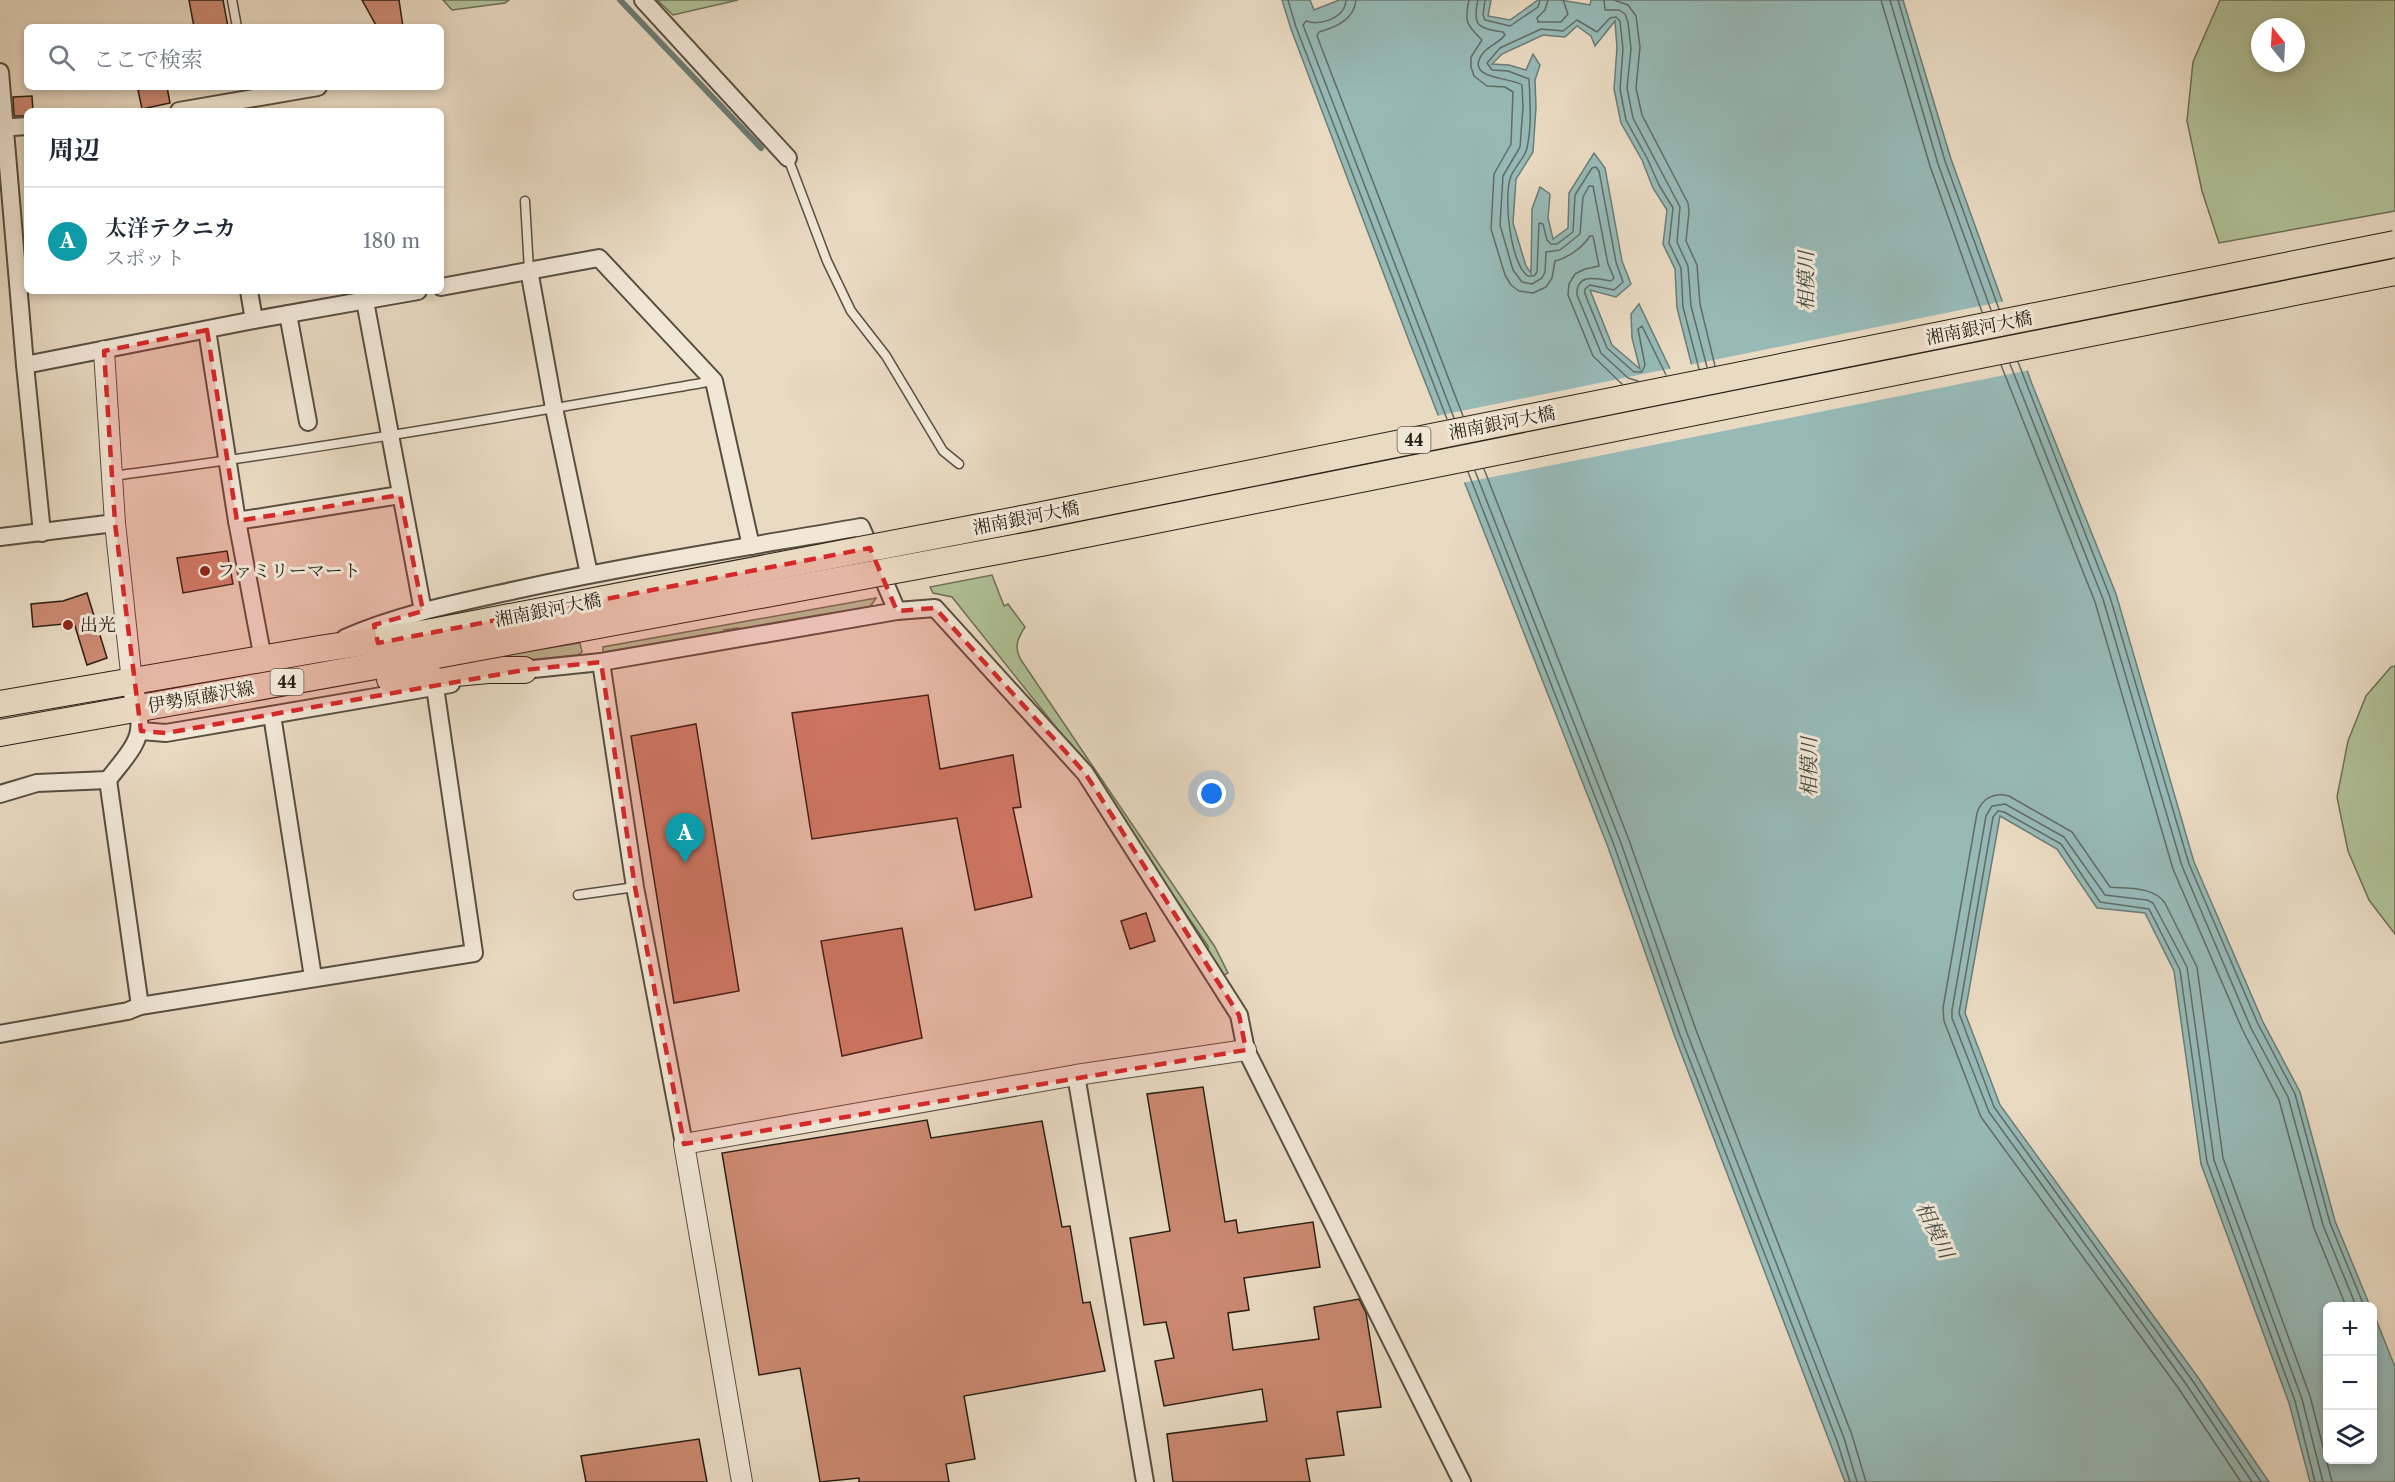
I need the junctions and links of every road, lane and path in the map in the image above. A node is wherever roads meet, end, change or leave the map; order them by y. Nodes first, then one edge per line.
1 (232, 0) edge
2 (643, 0) edge
3 (236, 24) edge
4 (0, 72) edge
5 (276, 90) edge
6 (248, 92) edge
7 (218, 107) edge
8 (24, 126) edge
9 (2, 128) edge
10 (788, 158) joint
11 (525, 201) dead end
12 (2395, 244) edge
13 (529, 270) junction
14 (2395, 272) edge
15 (444, 286) edge
16 (250, 294) edge
17 (402, 294) edge
18 (365, 301) junction
19 (288, 314) junction
20 (254, 320) junction
21 (207, 330) junction
22 (104, 351) junction
23 (25, 365) junction
24 (714, 381) junction
25 (554, 408) junction
26 (308, 422) dead end
27 (389, 436) junction
28 (228, 461) junction
29 (959, 464) dead end
30 (112, 476) junction
31 (400, 495) junction
32 (237, 520) junction
33 (114, 523) junction
34 (42, 532) junction
35 (0, 537) edge
36 (751, 546) junction
37 (588, 574) junction
38 (897, 610) junction
39 (431, 633) junction
40 (264, 659) junction
41 (601, 662) junction
42 (361, 670) junction
43 (524, 670) junction
44 (132, 682) junction
45 (435, 687) junction
46 (0, 705) edge
47 (272, 715) junction
48 (139, 719) junction
49 (0, 733) edge
50 (108, 780) junction
51 (0, 794) edge
52 (635, 886) junction
53 (578, 896) dead end
54 (313, 977) junction
55 (140, 1006) junction
56 (0, 1034) edge
57 (1246, 1050) junction
58 (1076, 1075) junction
59 (684, 1144) junction
60 (742, 1482) edge
61 (1145, 1482) edge
62 (1462, 1482) edge

1 - 3 lane
2 - 10 street
4 - 9 street
5 - 6 street
6 - 7 street
8 - 9 street
9 - 23 street
10 - 29 lane
11 - 13 lane
12 - 39 main road, 湘南銀河大橋 / 44, bridge
13 - 15 street
13 - 24 street
13 - 25 street
14 - 39 main road, 湘南銀河大橋 / 44, bridge
16 - 20 street
17 - 18 street
18 - 19 street
18 - 27 street
19 - 20 street
19 - 26 street
20 - 21 street
21 - 22 street
21 - 28 street
22 - 23 street
22 - 30 street
23 - 34 street
24 - 25 lane
24 - 36 street
25 - 27 lane
25 - 37 street
27 - 28 lane
27 - 31 street
28 - 30 lane
28 - 32 street
30 - 33 street
31 - 32 street
31 - 39 street
32 - 40 street
33 - 34 street
33 - 44 street
34 - 35 street
36 - 37 street
36 - 38 street
37 - 39 street
38 - 41 street
38 - 57 street
39 - 40 main road, 伊勢原藤沢線 / 44
39 - 42 main road, 伊勢原藤沢線 / 44
40 - 44 main road, 伊勢原藤沢線 / 44
41 - 43 street
41 - 52 street
42 - 43 main road
42 - 48 main road, 伊勢原藤沢線 / 44
43 - 45 street
44 - 46 main road, 伊勢原藤沢線 / 44
44 - 48 street
45 - 47 street
45 - 54 street
47 - 48 street
47 - 54 street
48 - 49 main road, 伊勢原藤沢線 / 44
48 - 50 street
50 - 51 street
50 - 55 street
52 - 53 lane
52 - 59 street
54 - 55 street
55 - 56 street
57 - 58 street
57 - 62 street
58 - 59 street
58 - 61 street
59 - 60 street

